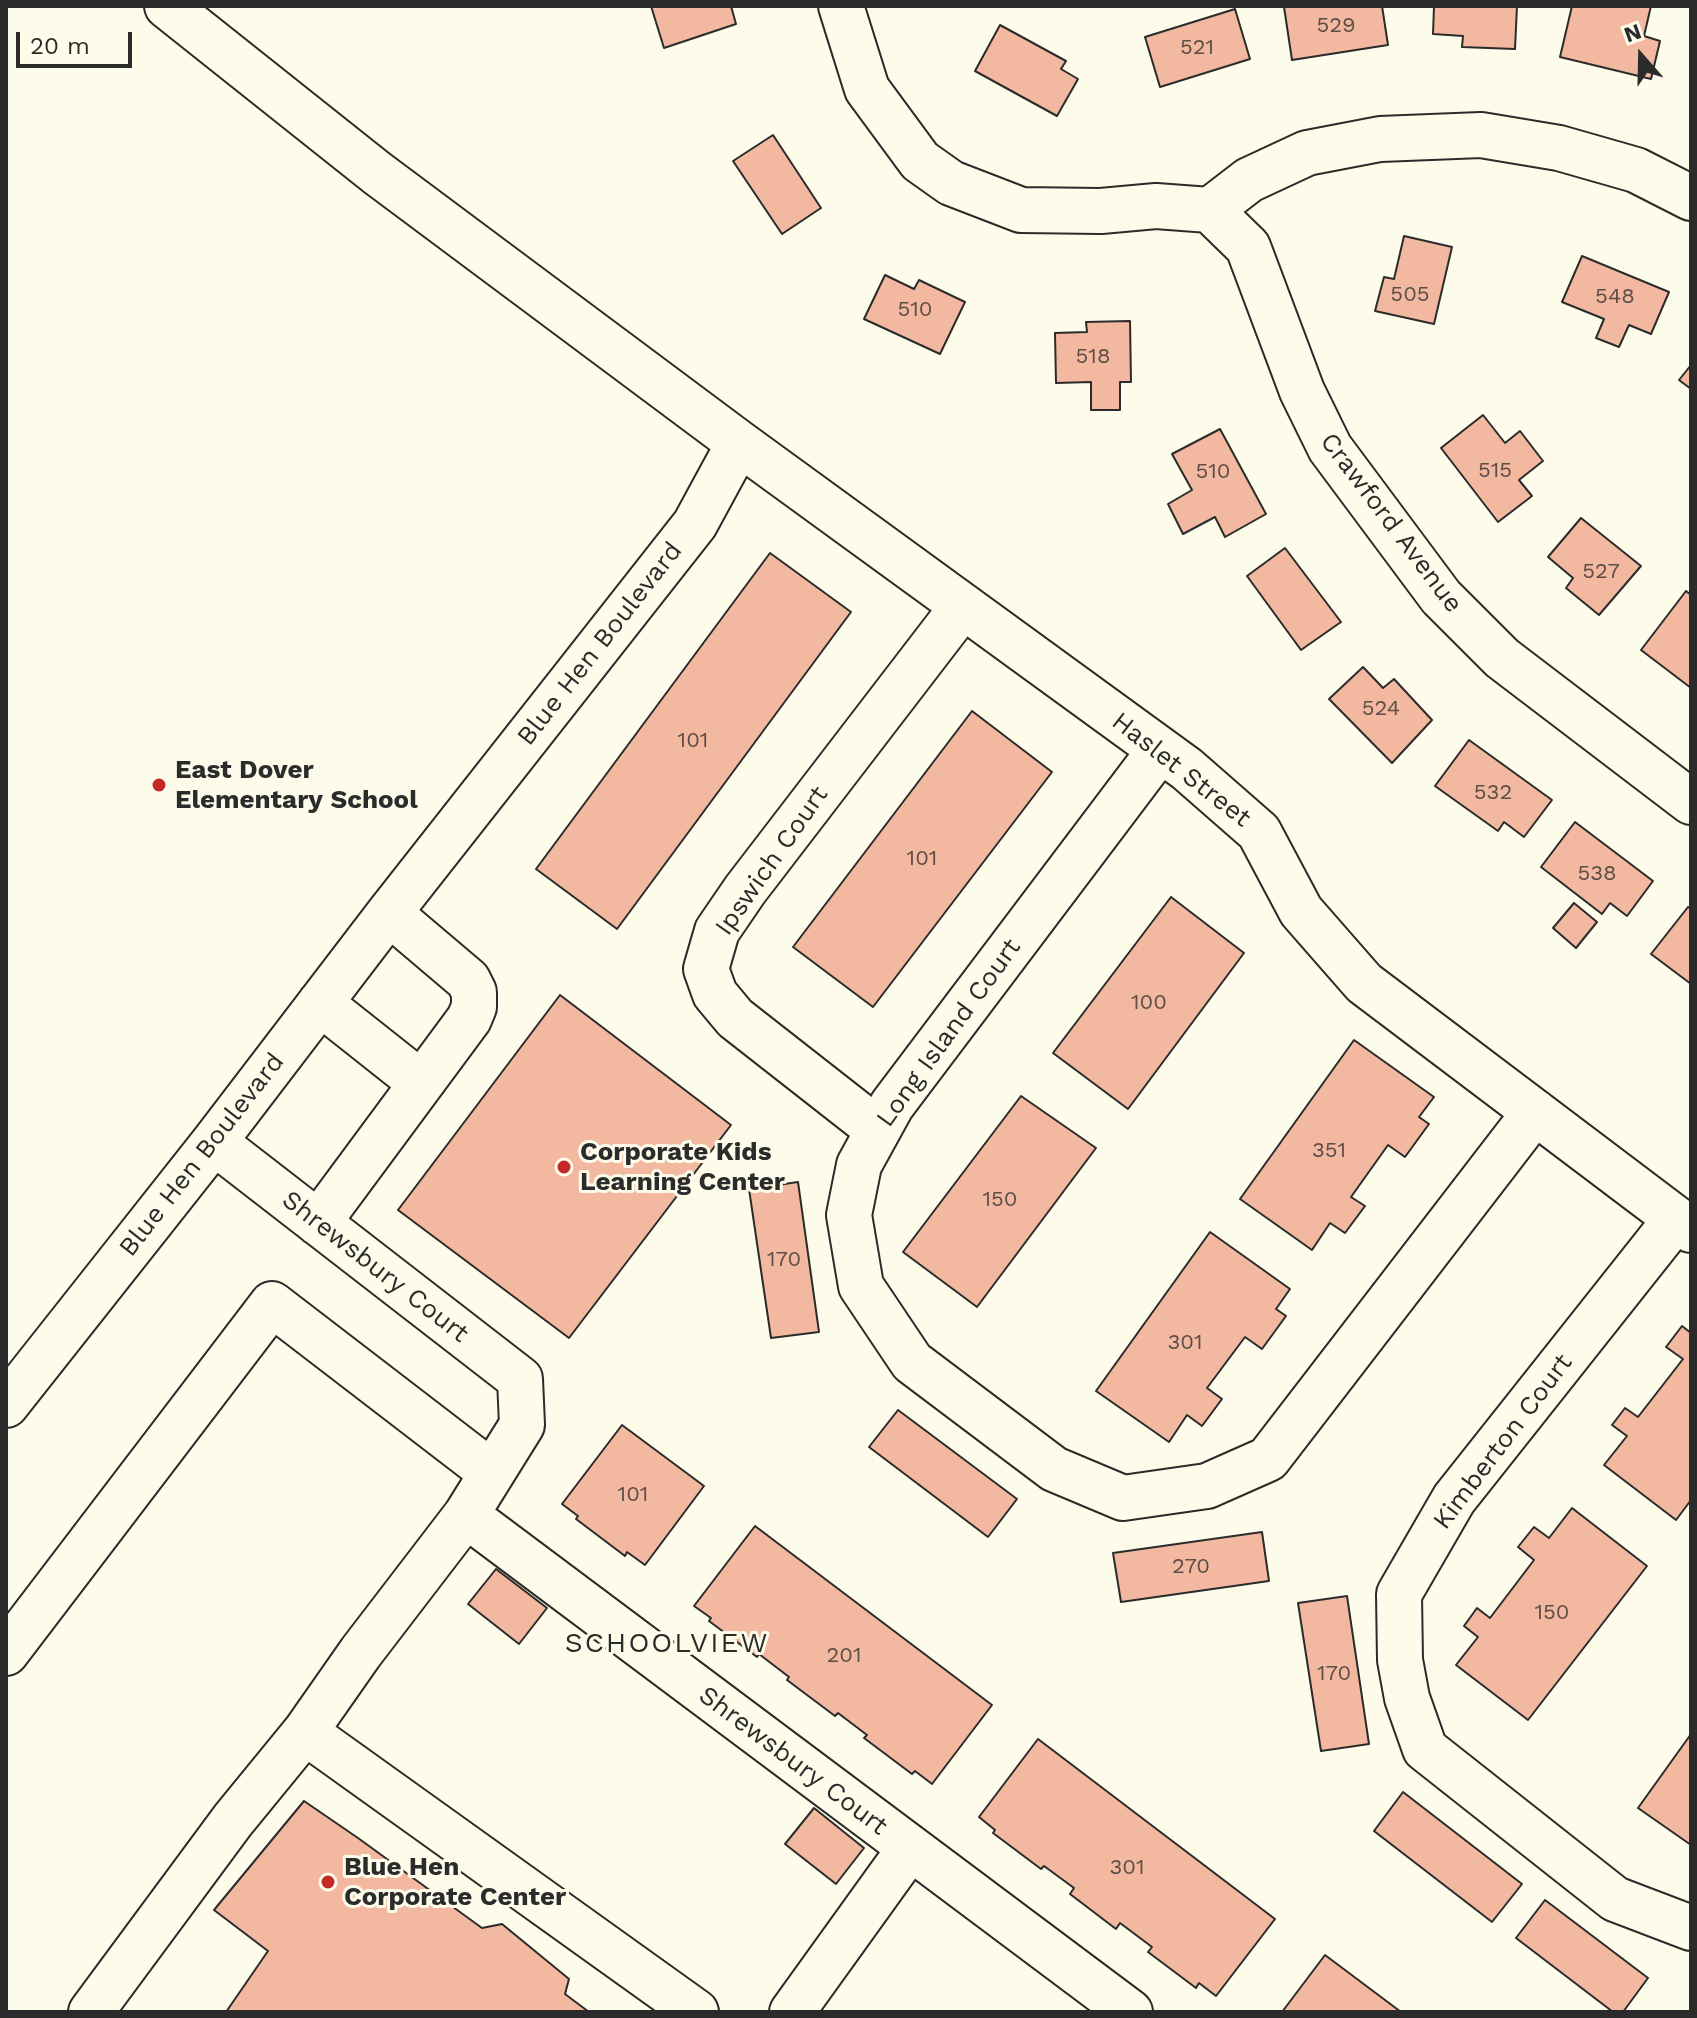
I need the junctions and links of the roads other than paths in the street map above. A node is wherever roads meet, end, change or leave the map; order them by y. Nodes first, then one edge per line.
1 (167, 6) edge
2 (841, 6) edge
3 (1691, 198) edge
4 (1210, 210) junction
5 (739, 443) junction
6 (963, 606) junction
7 (1160, 750) junction
8 (1691, 802) edge
9 (389, 913) junction
10 (320, 1003) junction
11 (421, 1083) junction
12 (1535, 1112) junction
13 (878, 1130) junction
14 (214, 1142) junction
15 (318, 1223) junction
16 (1683, 1225) edge
17 (6, 1405) edge
18 (492, 1473) junction
19 (466, 1515) junction
20 (6, 1653) edge
21 (305, 1732) junction
22 (910, 1848) junction
23 (1691, 1928) edge
24 (91, 2012) edge
25 (696, 2012) edge
26 (792, 2012) edge
27 (1130, 2012) edge

1 - 5 street
2 - 4 street
3 - 4 street
4 - 8 street, Crawford Avenue
5 - 6 street, Haslet Street
5 - 9 street, Blue Hen Boulevard
6 - 7 street, Haslet Street
6 - 13 street, Ipswich Court
7 - 12 street, Haslet Street
7 - 13 street, Long Island Court
9 - 10 street, Blue Hen Boulevard
9 - 11 street
10 - 11 street
10 - 14 street, Blue Hen Boulevard
11 - 15 street
12 - 13 street, Long Island Court
12 - 16 street, Haslet Street
14 - 15 street, Shrewsbury Court
14 - 17 street, Blue Hen Boulevard
15 - 18 street, Shrewsbury Court
16 - 23 street, Kimberton Court
18 - 19 street, Shrewsbury Court
18 - 20 street
19 - 21 street
19 - 22 street, Shrewsbury Court
21 - 24 street
21 - 25 street
22 - 26 street
22 - 27 street, Shrewsbury Court

